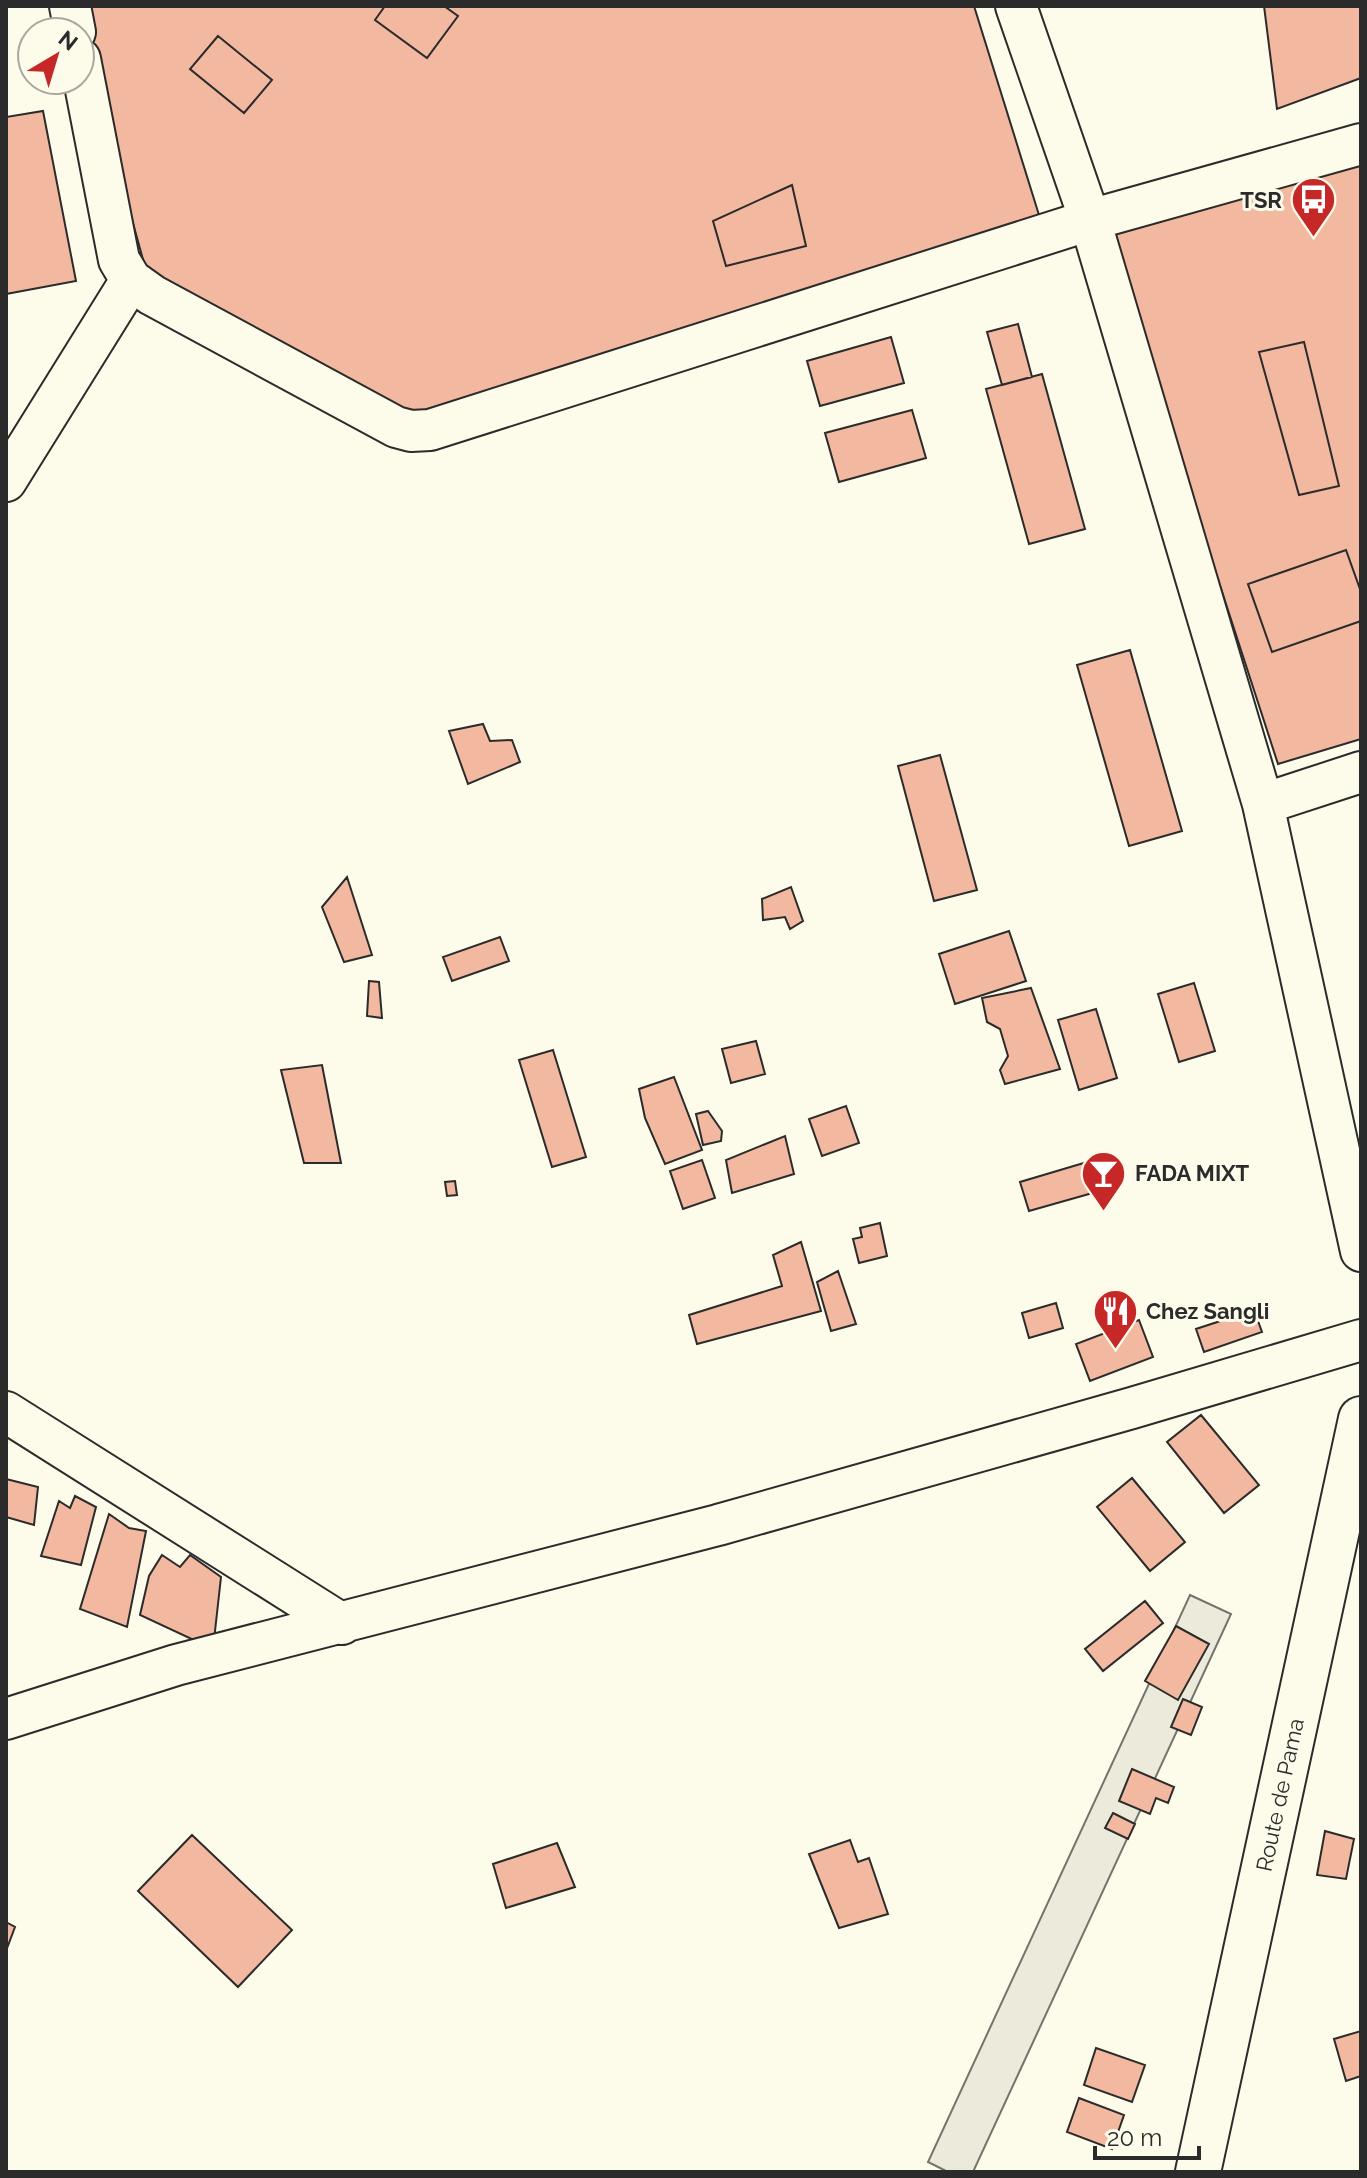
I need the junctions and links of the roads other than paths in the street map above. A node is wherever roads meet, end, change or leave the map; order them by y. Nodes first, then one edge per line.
1 (1016, 6) edge
2 (87, 96) edge
3 (1361, 144) edge
4 (1090, 220) junction
5 (131, 280) junction
6 (6, 481) edge
7 (1361, 772) edge
8 (1263, 804) junction
9 (1361, 1251) edge
10 (1361, 1340) edge
11 (6, 1412) edge
12 (1361, 1419) edge
13 (342, 1624) junction
14 (6, 1719) edge
15 (1198, 2172) edge

1 - 4 street
2 - 5 street
3 - 4 street
4 - 5 street
4 - 8 street
5 - 6 street
7 - 8 street
8 - 9 street
10 - 13 street
11 - 13 street
12 - 15 highway, Route de Pama
13 - 14 street

